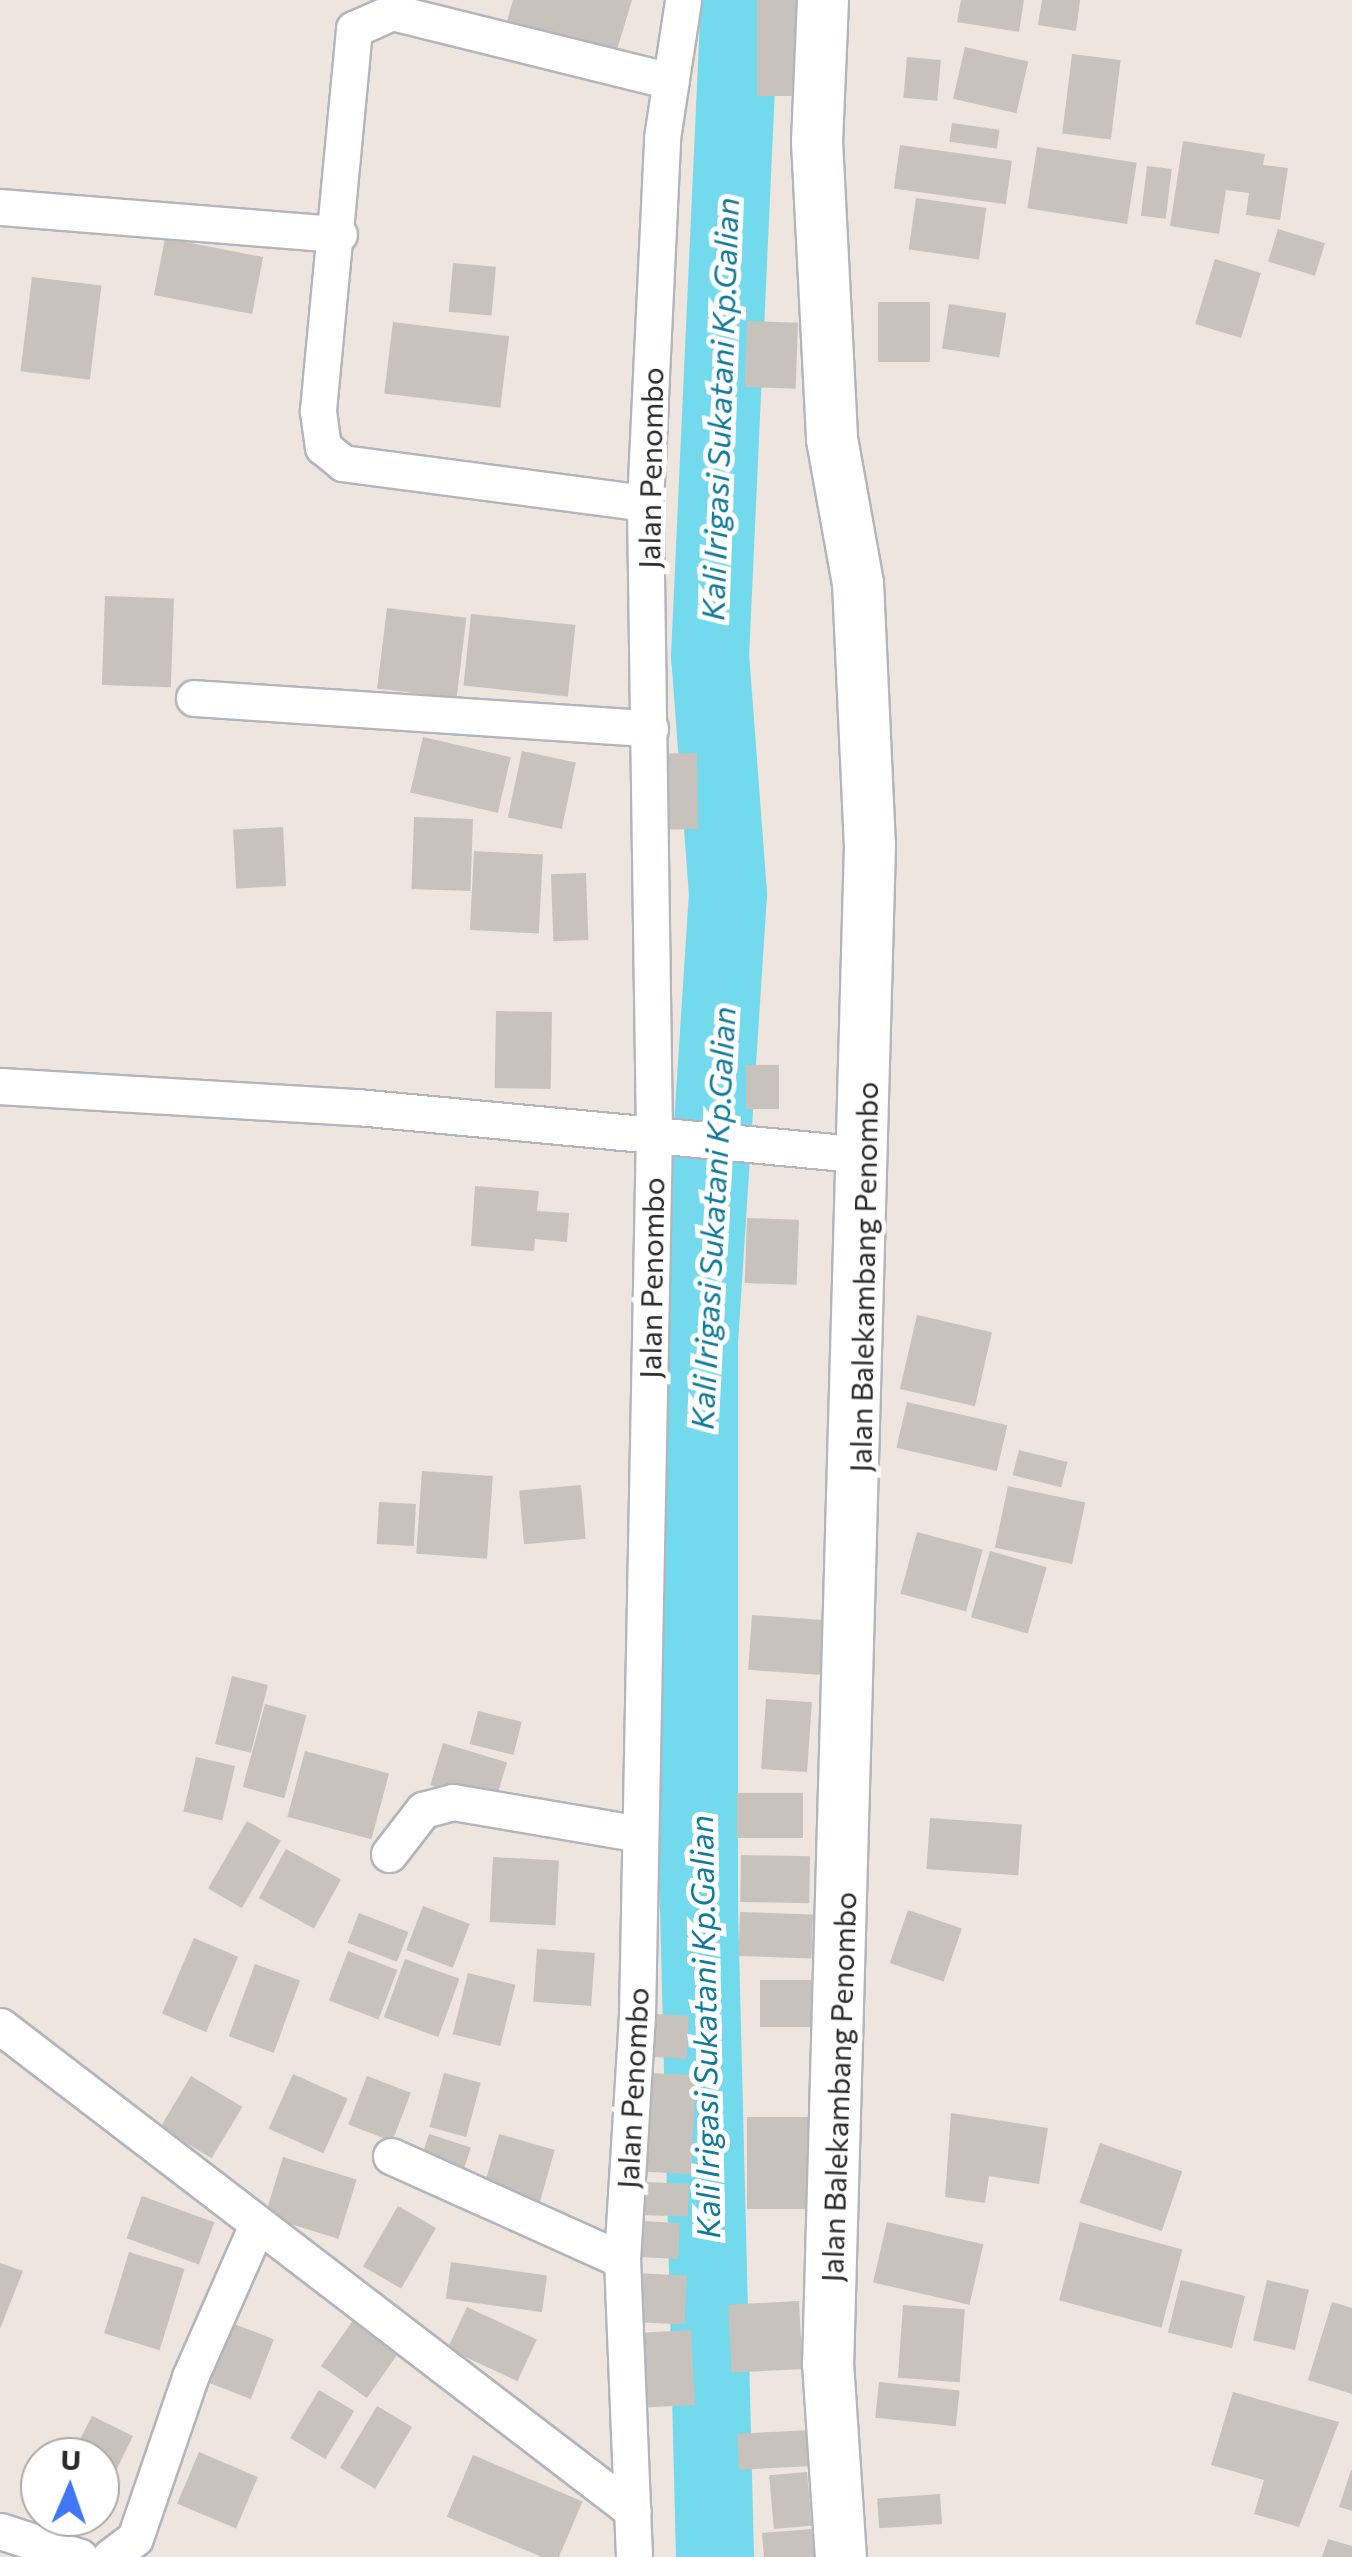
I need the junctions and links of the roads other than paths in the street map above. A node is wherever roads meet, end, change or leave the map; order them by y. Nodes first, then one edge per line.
1 (683, 0) edge
2 (823, 0) edge
3 (670, 81) junction
4 (0, 208) edge
5 (339, 234) junction
6 (645, 502) junction
7 (194, 698) dead end
8 (650, 728) junction
9 (0, 1086) edge
10 (671, 1135) junction
11 (866, 1155) junction
12 (640, 1834) junction
13 (389, 1854) dead end
14 (0, 2026) edge
15 (392, 2156) dead end
16 (257, 2225) junction
17 (622, 2260) junction
18 (633, 2510) junction
19 (0, 2531) edge
20 (80, 2557) edge
21 (110, 2557) edge
22 (634, 2557) edge
23 (841, 2557) edge

1 - 3 street, Jalan Penombo
2 - 11 street, Jalan Balekambang Penombo
3 - 5 street
3 - 6 street, Jalan Penombo
4 - 5 street
5 - 6 street
6 - 8 street, Jalan Penombo
7 - 8 street
8 - 10 street, Jalan Penombo
9 - 10 street
10 - 11 street
10 - 12 street, Jalan Penombo
11 - 23 street, Jalan Balekambang Penombo
12 - 13 street
12 - 17 street, Jalan Penombo
14 - 16 street
15 - 17 street
16 - 18 street
16 - 21 street
17 - 18 street, Jalan Penombo
18 - 22 street, Jalan Penombo
19 - 20 street

